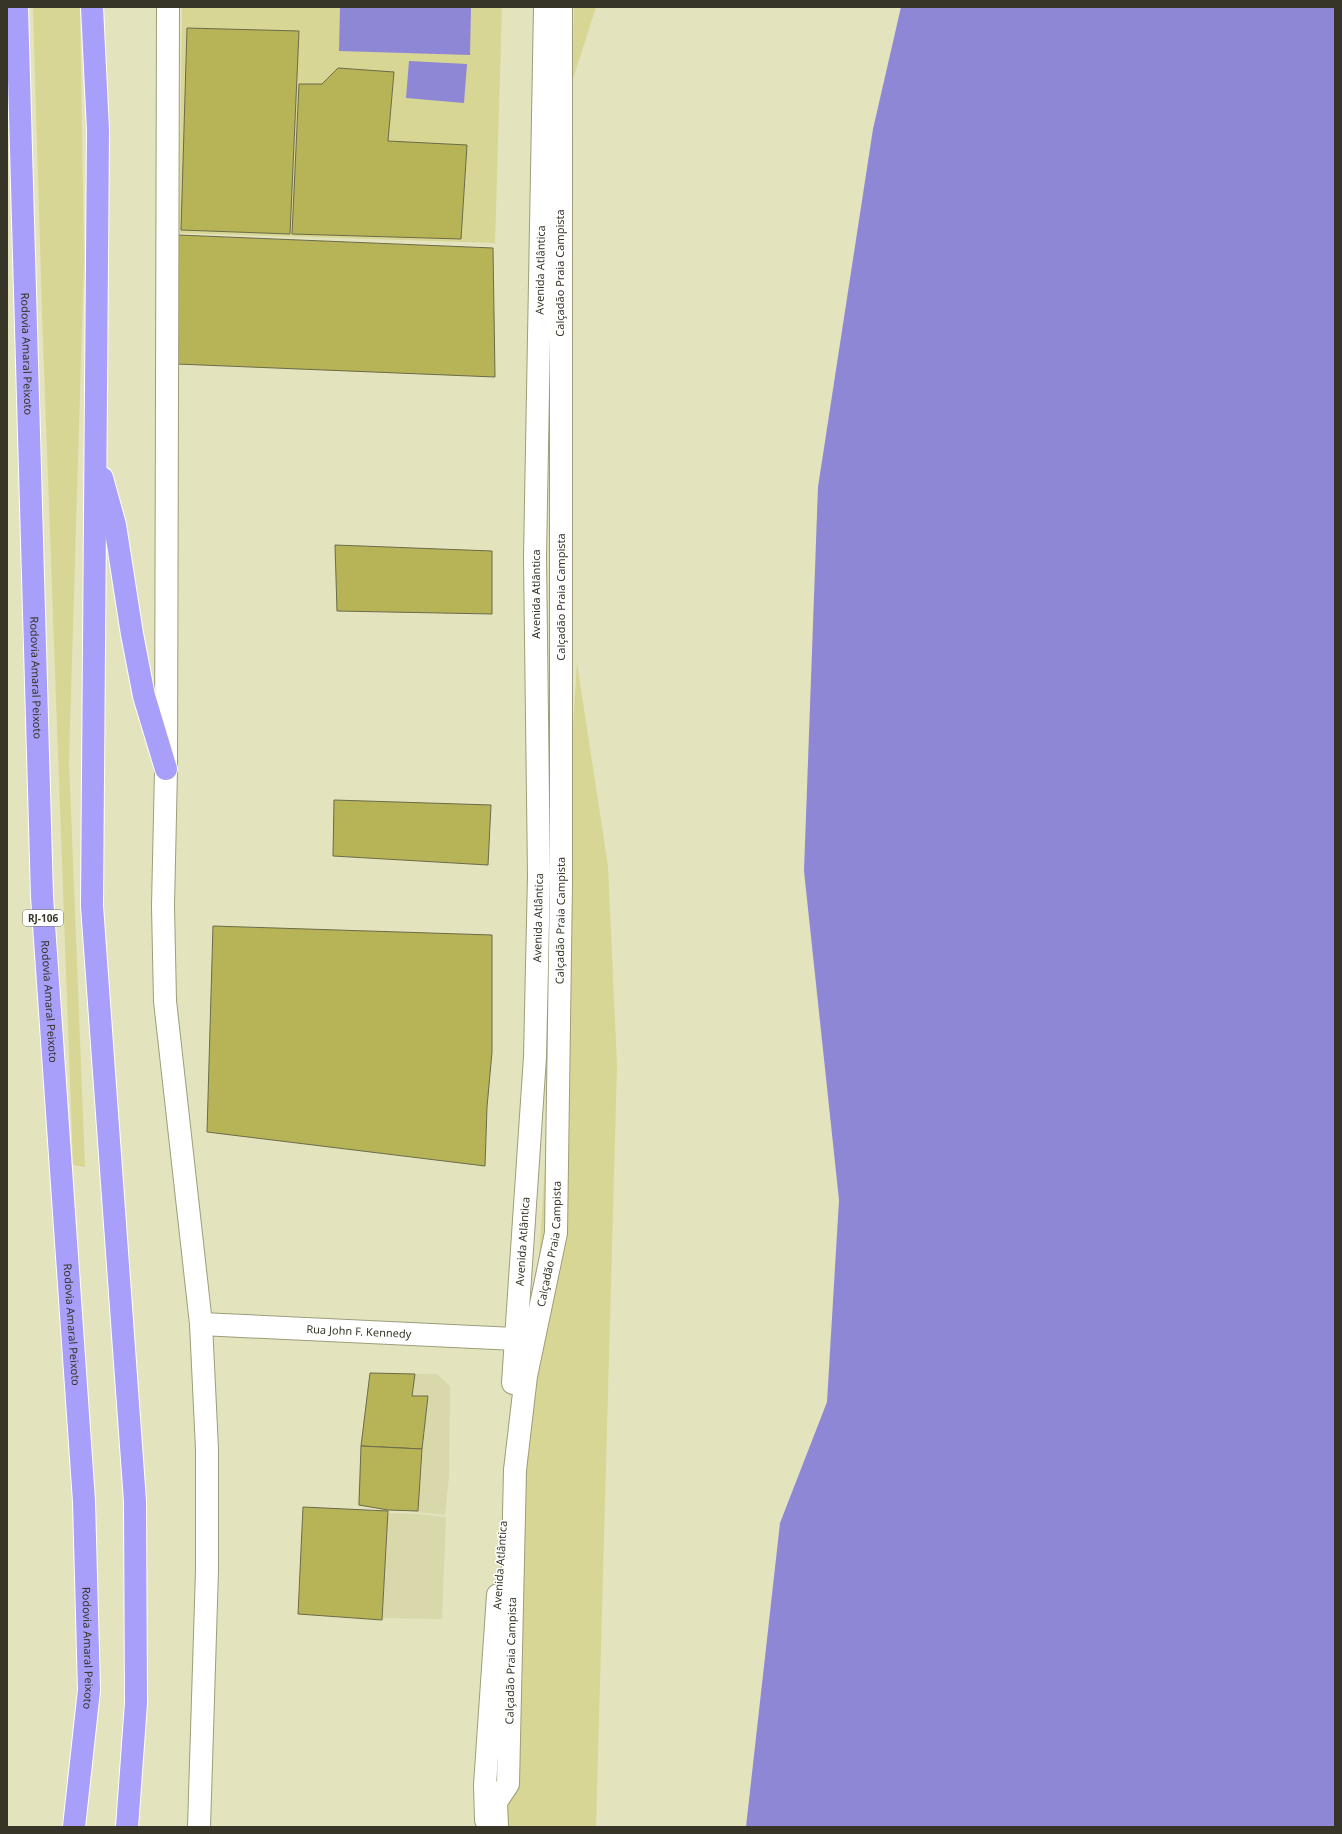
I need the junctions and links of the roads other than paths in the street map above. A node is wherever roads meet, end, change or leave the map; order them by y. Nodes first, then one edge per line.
1 (17, 7) edge
2 (92, 7) edge
3 (168, 7) edge
4 (545, 7) edge
5 (561, 7) edge
6 (95, 451) junction
7 (166, 769) junction
8 (201, 1324) junction
9 (516, 1340) junction
10 (74, 1827) edge
11 (127, 1827) edge
12 (199, 1827) edge
13 (486, 1827) edge
14 (497, 1827) edge

1 - 10 highway, Rodovia Amaral Peixoto / RJ-106
2 - 6 highway
3 - 7 street
4 - 9 street, Avenida Atlântica
5 - 14 street, Calçadão Praia Campista
6 - 7 highway
6 - 11 highway
7 - 8 street
8 - 9 street, Rua John F. Kennedy
8 - 12 street
9 - 13 street, Avenida Atlântica

